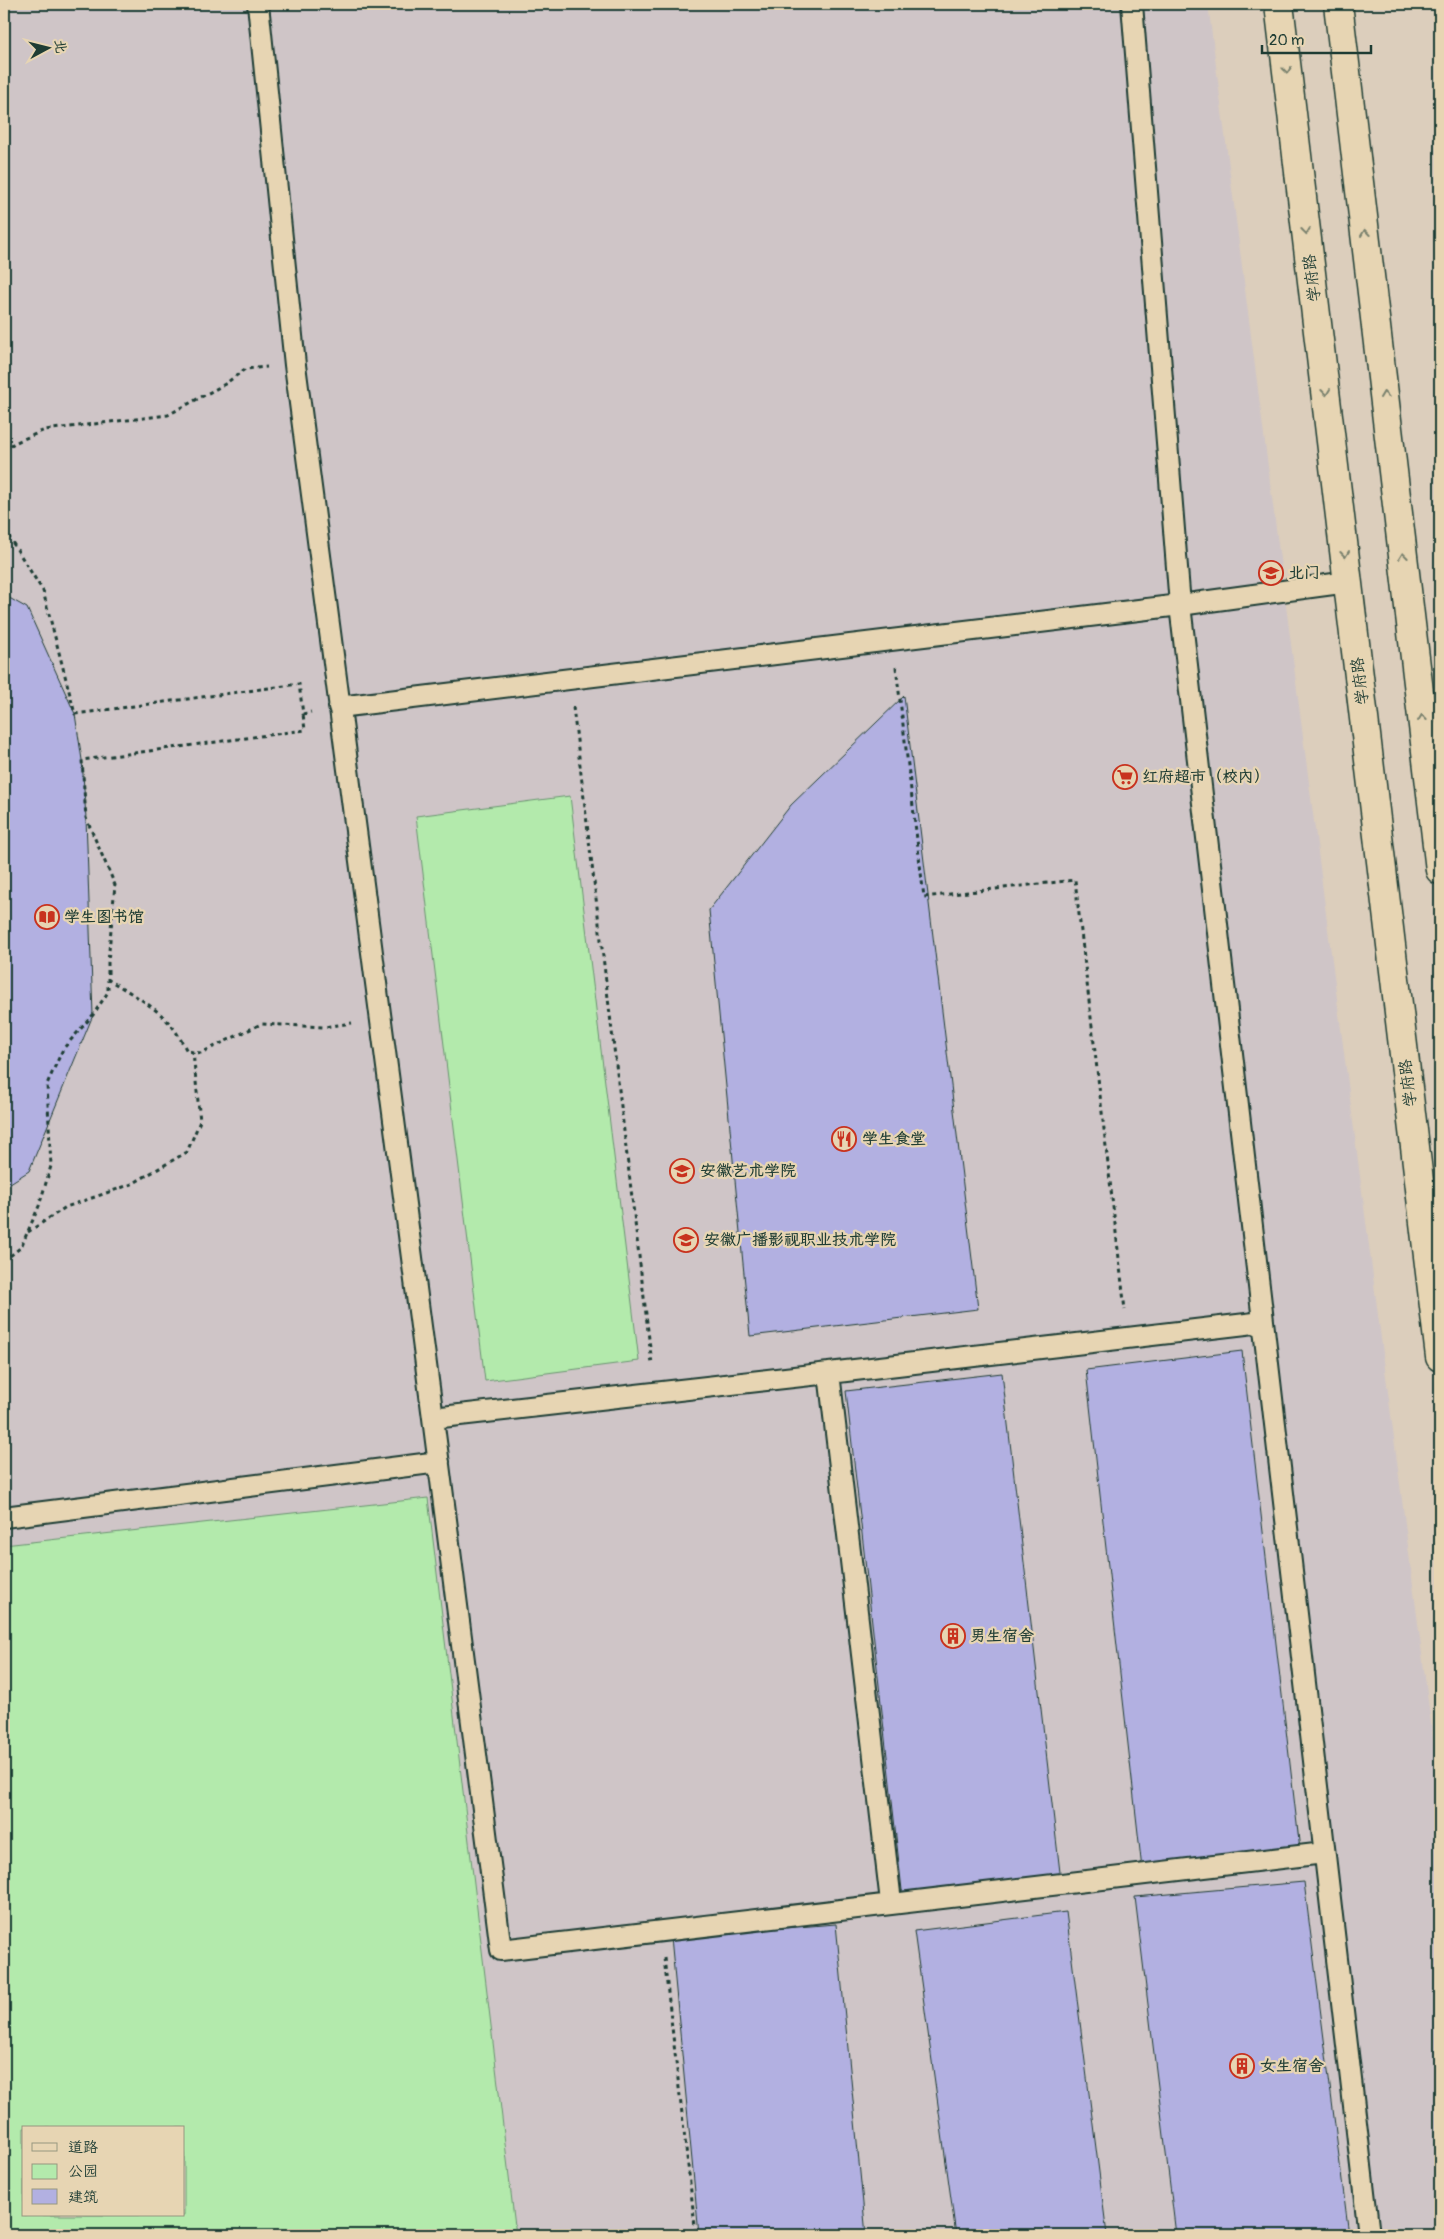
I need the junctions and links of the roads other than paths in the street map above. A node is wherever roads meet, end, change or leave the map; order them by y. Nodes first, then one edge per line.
1 (258, 4) edge
2 (1132, 4) edge
3 (1279, 4) edge
4 (1338, 4) edge
5 (1348, 582) junction
6 (1180, 605) junction
7 (339, 707) junction
8 (1440, 870) edge
9 (1263, 1322) junction
10 (1440, 1357) edge
11 (829, 1373) junction
12 (433, 1418) junction
13 (439, 1462) junction
14 (4, 1517) edge
15 (1324, 1853) junction
16 (891, 1902) junction
17 (1369, 2235) edge

1 - 7 lane
2 - 6 lane
3 -> 5 main road, 学府路
8 -> 4 main road
5 - 6 lane
5 - 10 main road, 学府路
6 - 7 lane
6 - 9 lane
7 - 12 lane
9 - 11 lane
9 - 15 lane
11 - 12 lane
11 - 16 lane
12 - 13 lane
13 - 14 lane
13 - 16 lane
15 - 16 lane
15 - 17 lane

